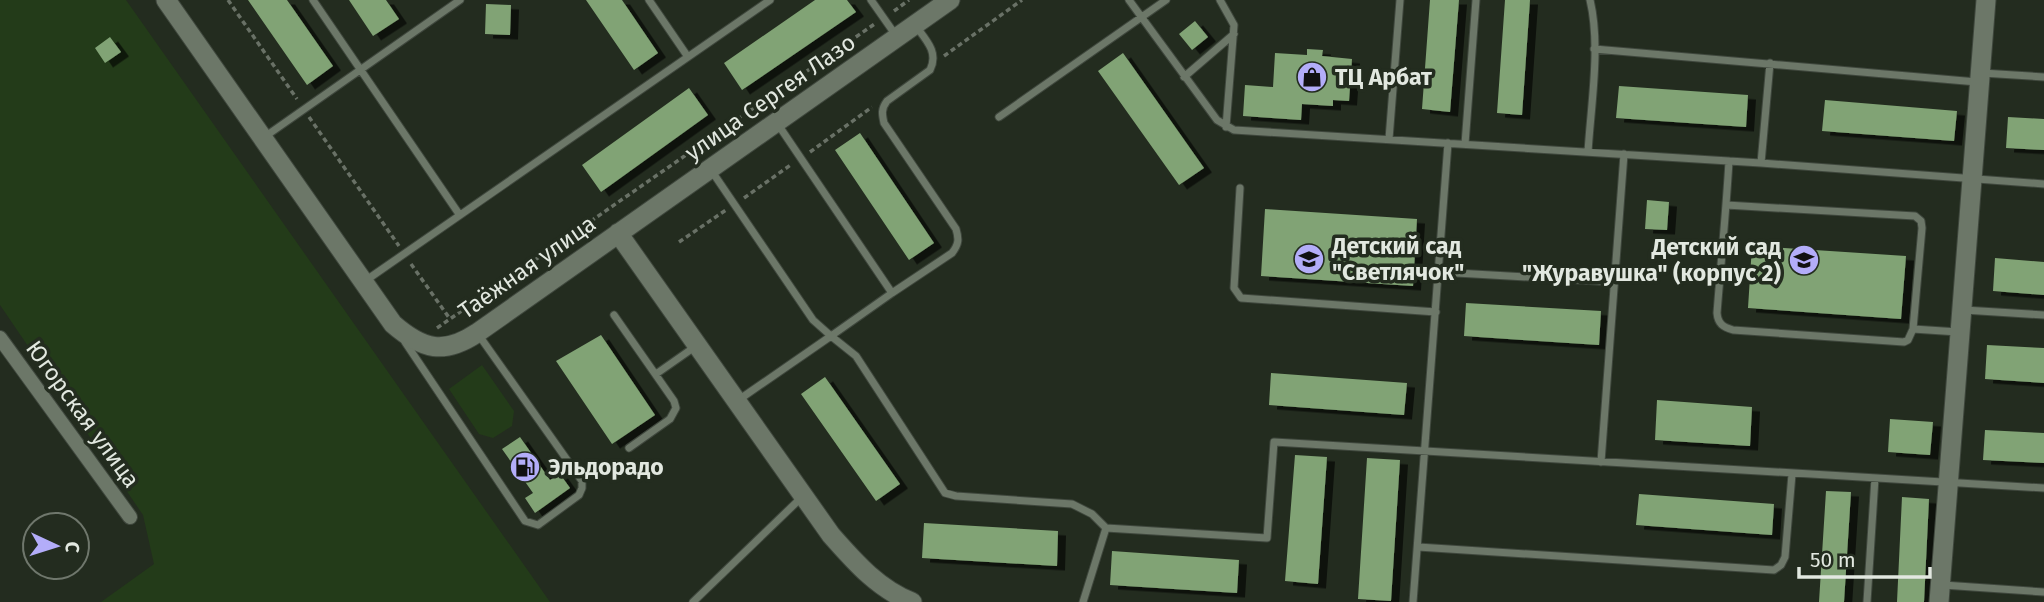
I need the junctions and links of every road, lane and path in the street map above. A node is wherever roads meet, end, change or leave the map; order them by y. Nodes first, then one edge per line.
1 (166, 0) edge
2 (228, 0) edge
3 (313, 0) edge
4 (460, 0) edge
5 (649, 0) edge
6 (770, 0) edge
7 (871, 0) edge
8 (909, 0) edge
9 (950, 0) edge
10 (1021, 0) edge
11 (1129, 0) edge
12 (1166, 0) edge
13 (1220, 0) edge
14 (1400, 0) edge
15 (1476, 0) edge
16 (1590, 0) edge
17 (1986, 0) edge
18 (884, 18) junction
19 (1141, 18) junction
20 (915, 25) junction
21 (1234, 34) junction
22 (897, 37) junction
23 (1594, 49) junction
24 (688, 57) junction
25 (934, 63) junction
26 (1770, 63) junction
27 (359, 69) junction
28 (1184, 77) junction
29 (2044, 77) edge
30 (1982, 78) junction
31 (878, 103) dead end
32 (304, 109) junction
33 (999, 117) dead end
34 (776, 122) junction
35 (1226, 127) junction
36 (263, 138) junction
37 (1389, 139) junction
38 (1448, 143) junction
39 (1465, 144) junction
40 (1588, 152) junction
41 (1624, 154) junction
42 (800, 159) junction
43 (1729, 161) junction
44 (1761, 163) junction
45 (710, 169) junction
46 (1974, 179) junction
47 (2044, 184) edge
48 (1240, 188) dead end
49 (734, 205) junction
50 (1726, 205) junction
51 (459, 214) junction
52 (618, 233) junction
53 (679, 242) dead end
54 (404, 253) junction
55 (1439, 272) junction
56 (363, 282) junction
57 (1614, 282) junction
58 (892, 293) junction
59 (1963, 310) junction
60 (1436, 312) junction
61 (614, 315) dead end
62 (2044, 315) edge
63 (450, 319) junction
64 (393, 324) junction
65 (438, 328) dead end
66 (1913, 329) junction
67 (477, 333) junction
68 (1961, 333) junction
69 (831, 336) junction
70 (0, 338) edge
71 (697, 345) junction
72 (656, 374) junction
73 (737, 401) junction
74 (629, 448) dead end
75 (1426, 453) junction
76 (1601, 462) junction
77 (1792, 474) junction
78 (1875, 478) junction
79 (1947, 482) junction
80 (2044, 488) edge
81 (804, 496) junction
82 (130, 517) dead end
83 (1106, 528) junction
84 (1418, 547) junction
85 (2044, 592) edge
86 (1939, 593) edge
87 (693, 602) edge
88 (912, 602) edge
89 (1083, 602) edge
90 (1413, 602) edge
91 (1867, 602) edge

1 - 36 street, Таёжная улица
2 - 32 path
3 - 27 lane
4 - 27 lane
5 - 24 lane
6 - 24 lane
7 - 18 lane
8 - 18 path
9 - 20 street, улица Сергея Лазо
10 - 25 path
11 - 19 lane
12 - 19 lane
13 - 21 lane
14 - 37 lane
15 - 39 lane
16 - 23 lane
17 - 30 street
18 - 22 lane
18 - 63 path
19 - 28 lane
19 - 33 lane
20 - 22 street, улица Сергея Лазо
20 - 25 lane
21 - 28 lane
21 - 35 lane
22 - 34 street, улица Сергея Лазо
23 - 26 lane
23 - 40 lane
24 - 51 lane
25 - 58 lane
26 - 30 lane
26 - 44 lane
27 - 32 lane
27 - 51 lane
28 - 35 lane
29 - 30 lane
30 - 46 street
31 - 42 path
32 - 36 lane
32 - 54 path
34 - 42 lane
34 - 45 street, улица Сергея Лазо
35 - 37 lane
36 - 56 street, Таёжная улица
37 - 38 lane
38 - 39 lane
38 - 55 lane
39 - 40 lane
40 - 41 lane
41 - 43 lane
41 - 57 lane
42 - 49 path
42 - 58 lane
43 - 44 lane
43 - 50 lane
44 - 46 lane
45 - 49 lane
45 - 52 street, улица Сергея Лазо
46 - 47 lane
46 - 59 street
48 - 60 lane
49 - 53 path
49 - 69 lane
50 - 66 lane
50 - 66 lane
51 - 54 lane
52 - 67 street, Таёжная улица
52 - 71 street, Таёжная улица
54 - 56 lane
54 - 63 path
55 - 57 lane
55 - 60 lane
56 - 64 street, Таёжная улица
57 - 76 lane
58 - 69 lane
59 - 62 lane
59 - 68 street
60 - 75 lane
61 - 72 lane
63 - 65 path
64 - 67 street, Таёжная улица
64 - 67 lane
66 - 68 lane
68 - 79 street
69 - 73 lane
69 - 83 lane
70 - 82 street, Югорская улица
71 - 72 lane
71 - 73 street, Таёжная улица
72 - 74 lane
73 - 81 street, Таёжная улица
75 - 76 lane
75 - 83 lane
75 - 84 lane
76 - 77 lane
77 - 78 lane
77 - 84 lane
78 - 79 lane
78 - 91 lane
79 - 80 lane
79 - 86 street
81 - 87 lane
81 - 88 street, Таёжная улица
83 - 89 lane
84 - 90 lane
85 - 86 lane

